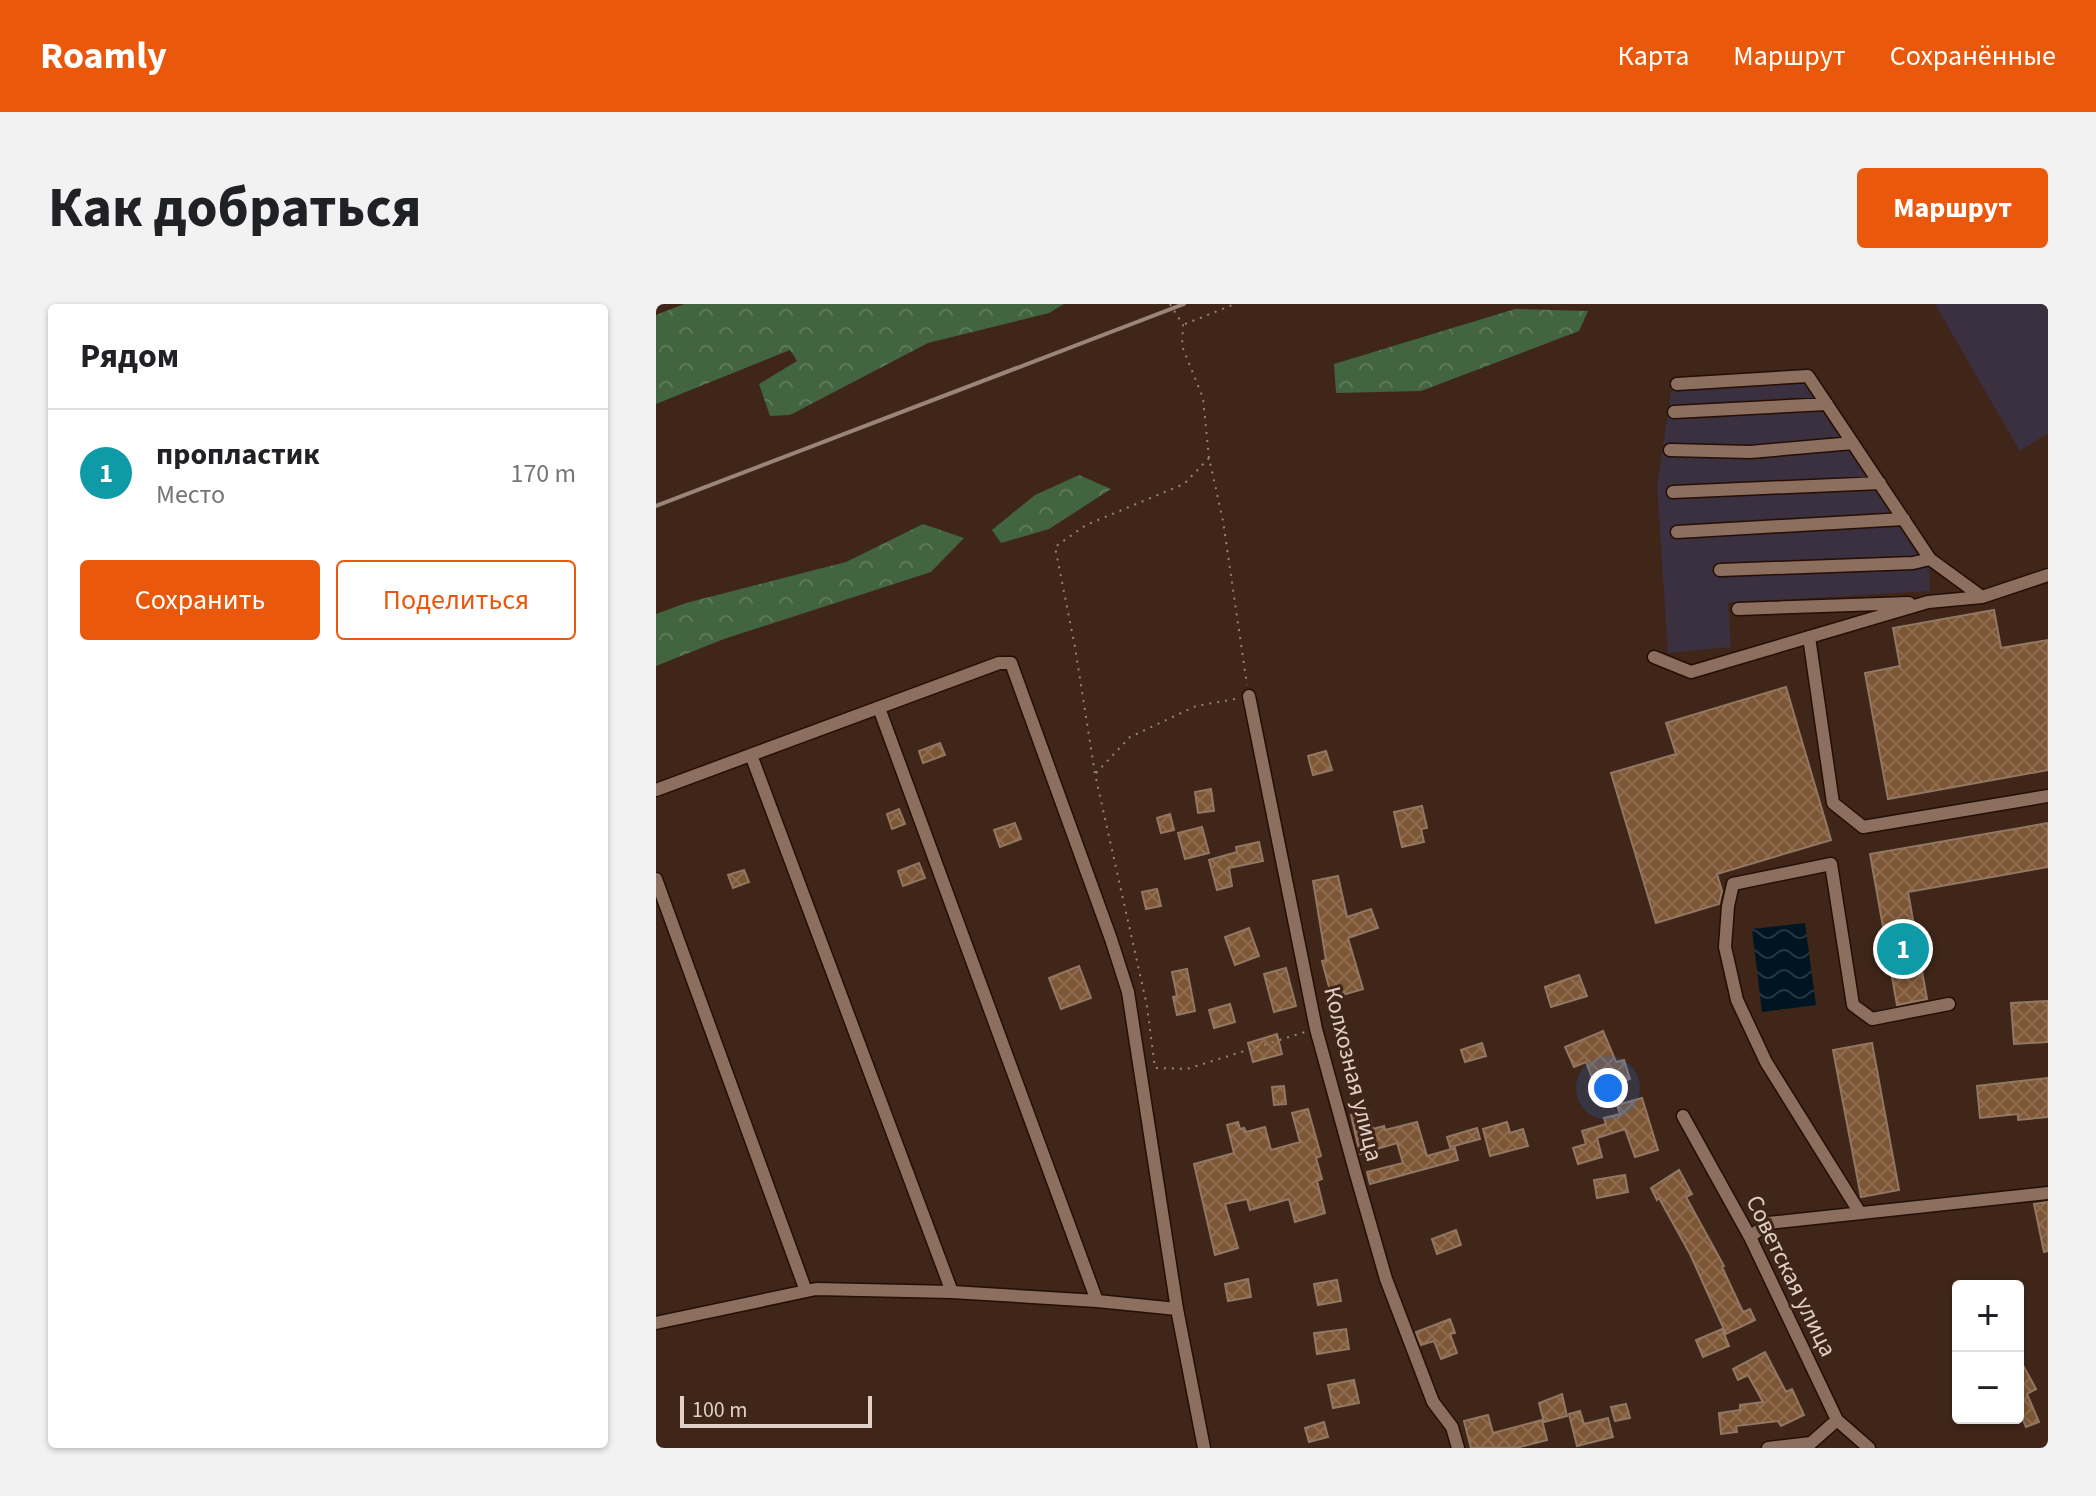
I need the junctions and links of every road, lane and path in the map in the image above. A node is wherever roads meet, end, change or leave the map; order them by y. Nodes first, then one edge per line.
1 (1170, 304) edge
2 (1235, 304) edge
3 (1183, 325) junction
4 (1677, 384) dead end
5 (1827, 404) junction
6 (1674, 412) dead end
7 (1853, 443) junction
8 (1670, 450) dead end
9 (1209, 458) junction
10 (1880, 483) junction
11 (1673, 492) dead end
12 (1904, 519) junction
13 (1677, 532) dead end
14 (1930, 559) junction
15 (1720, 570) dead end
16 (2048, 575) edge
17 (1982, 597) junction
18 (1928, 602) junction
19 (1738, 609) dead end
20 (1809, 637) junction
21 (1654, 657) dead end
22 (1249, 696) junction
23 (879, 708) junction
24 (751, 755) junction
25 (1095, 774) junction
26 (656, 790) edge
27 (2048, 796) edge
28 (656, 879) edge
29 (1949, 1004) dead end
30 (1316, 1029) junction
31 (1683, 1116) dead end
32 (2048, 1193) edge
33 (1860, 1213) junction
34 (1750, 1237) junction
35 (806, 1291) junction
36 (952, 1292) junction
37 (1097, 1301) junction
38 (1177, 1309) junction
39 (656, 1323) edge
40 (1837, 1420) junction
41 (1204, 1448) edge
42 (1458, 1448) edge
43 (1768, 1448) edge
44 (1869, 1448) edge

1 - 3 path
2 - 3 path
3 - 9 path
4 - 5 street
5 - 6 street
5 - 7 street
7 - 8 street
7 - 10 street
9 - 22 path
9 - 25 path
10 - 11 street
10 - 12 street
12 - 13 street
12 - 14 street
14 - 15 street
14 - 17 street
16 - 17 street
17 - 18 street
18 - 19 street
18 - 20 street
20 - 21 street
20 - 27 street
22 - 25 path
22 - 30 street, Колхозная улица
23 - 24 street
23 - 37 street
23 - 38 street
24 - 26 street
24 - 36 street
25 - 30 path
28 - 35 street
29 - 33 street
30 - 42 street, Колхозная улица
31 - 34 street, Советская улица
32 - 33 street
33 - 34 street
34 - 40 street, Советская улица
35 - 36 street
35 - 39 street
36 - 37 street
37 - 38 street
38 - 41 street
40 - 43 street
40 - 44 street, Советская улица

